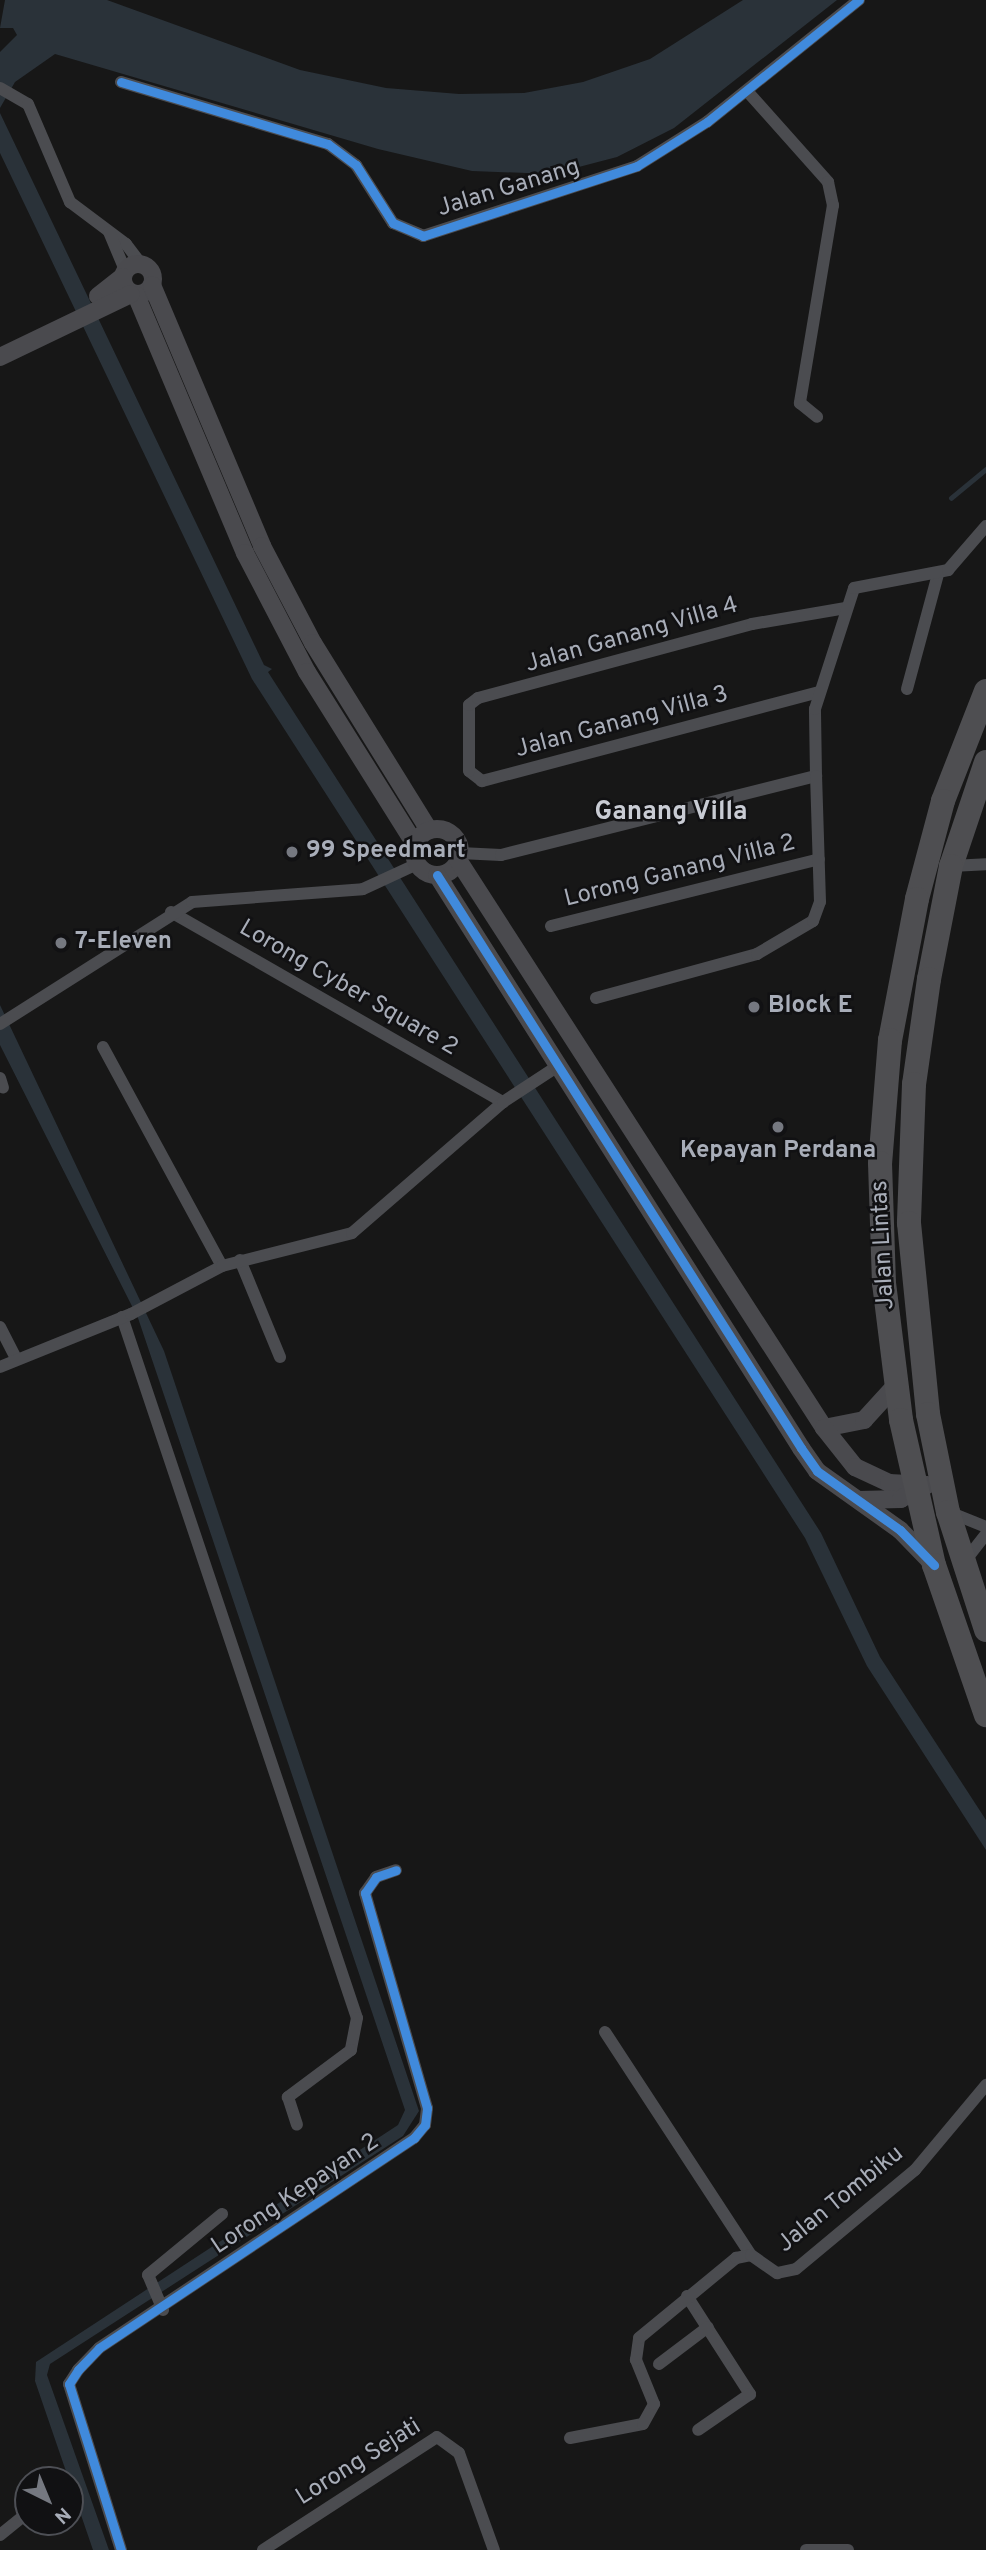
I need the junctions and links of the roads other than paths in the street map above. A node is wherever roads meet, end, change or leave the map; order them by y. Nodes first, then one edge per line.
1 (859, 0) edge
2 (121, 82) dead end
3 (5, 90) edge
4 (747, 91) junction
5 (130, 271) junction
6 (152, 285) junction
7 (133, 294) junction
8 (109, 296) junction
9 (57, 322) junction
10 (0, 344) edge
11 (0, 357) edge
12 (817, 417) dead end
13 (986, 526) edge
14 (938, 574) junction
15 (846, 608) junction
16 (907, 689) dead end
17 (986, 691) edge
18 (819, 692) junction
19 (468, 741) joint
20 (986, 762) edge
21 (816, 776) junction
22 (943, 801) junction
23 (971, 804) junction
24 (429, 830) junction
25 (415, 844) junction
26 (459, 856) junction
27 (819, 859) junction
28 (986, 864) edge
29 (951, 866) junction
30 (411, 868) junction
31 (437, 875) junction
32 (171, 912) junction
33 (551, 926) dead end
34 (596, 998) dead end
35 (0, 1024) edge
36 (103, 1047) dead end
37 (558, 1066) junction
38 (503, 1102) junction
39 (240, 1261) junction
40 (222, 1266) junction
41 (126, 1315) junction
42 (0, 1327) edge
43 (280, 1357) dead end
44 (16, 1359) junction
45 (0, 1367) edge
46 (896, 1384) junction
47 (824, 1428) junction
48 (942, 1482) junction
49 (917, 1488) junction
50 (859, 1500) junction
51 (948, 1512) junction
52 (986, 1527) edge
53 (986, 1534) edge
54 (934, 1565) junction
55 (963, 1565) junction
56 (986, 1630) edge
57 (986, 1715) edge
58 (396, 1870) dead end
59 (605, 2032) dead end
60 (986, 2085) edge
61 (297, 2125) dead end
62 (222, 2214) dead end
63 (751, 2255) junction
64 (687, 2296) junction
65 (160, 2304) junction
66 (708, 2327) junction
67 (659, 2364) dead end
68 (698, 2430) dead end
69 (570, 2438) dead end
70 (14, 2524) edge
71 (0, 2535) edge
72 (121, 2550) edge
73 (263, 2550) edge
74 (494, 2550) edge
75 (806, 2550) edge
76 (848, 2550) edge

1 - 4 street, Jalan Ganang
2 - 4 street, Jalan Ganang
3 - 5 street
4 - 12 street
5 - 6 street
5 - 7 street
5 - 8 street
6 - 7 street
6 - 24 street
7 - 8 street
7 - 25 street
8 - 9 street
9 - 10 street
9 - 11 street
13 - 14 street
14 - 15 street
14 - 16 street
15 - 18 street
15 - 19 street, Jalan Ganang Villa 4
17 - 22 highway, Jalan Lintas
18 - 19 street, Jalan Ganang Villa 3
18 - 21 street
20 - 23 highway, Jalan Lintas
21 - 26 street
21 - 27 street
22 - 23 highway
22 - 46 highway, Jalan Lintas
23 - 29 highway, Jalan Lintas
24 - 25 street
24 - 26 street
25 - 30 street
26 - 31 street
26 - 47 street
27 - 33 street, Lorong Ganang Villa 2
27 - 34 street
28 - 29 street
29 - 48 highway, Jalan Lintas
30 - 31 street
30 - 32 street
31 - 37 street
32 - 35 street
32 - 38 street, Lorong Cyber Square 2
36 - 40 street
37 - 38 street
37 - 50 street
38 - 39 street
39 - 40 street
39 - 43 street
40 - 41 street
41 - 44 street
41 - 61 street
42 - 44 street
44 - 45 street
46 - 47 street
46 - 49 highway, Jalan Lintas
47 - 49 street
48 - 49 street
48 - 51 highway, Jalan Lintas
49 - 50 street
49 - 54 highway, Jalan Lintas
50 - 54 street
51 - 52 street
51 - 55 highway, Jalan Lintas
53 - 55 street
54 - 57 highway, Jalan Lintas
55 - 56 highway, Jalan Lintas
58 - 65 street, Lorong Kepayan 2
59 - 63 street
60 - 63 street, Jalan Tombiku
62 - 65 street
63 - 64 street, Jalan Tombiku
64 - 66 street
64 - 69 street, Jalan Tombiku
65 - 72 street, Lorong Kepayan 2
66 - 67 street
66 - 68 street
70 - 71 street
73 - 74 street, Lorong Sejati
75 - 76 street

